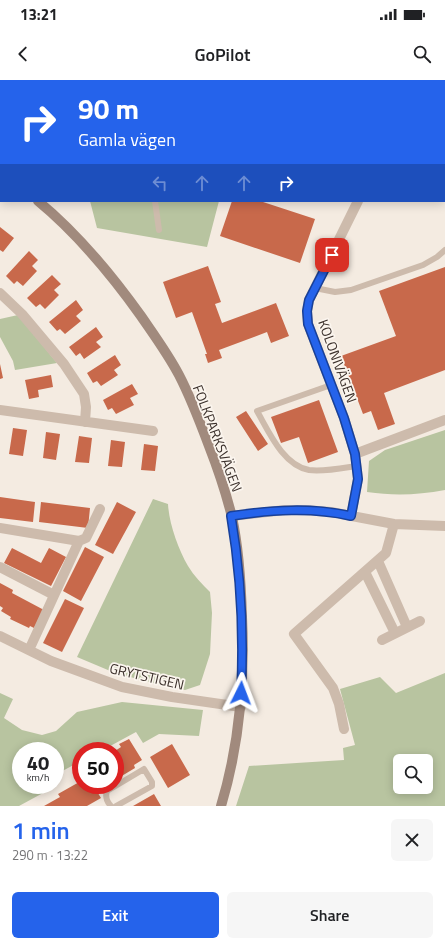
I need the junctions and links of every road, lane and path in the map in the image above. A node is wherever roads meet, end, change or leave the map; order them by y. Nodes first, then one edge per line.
1 (39, 202) edge
2 (155, 202) edge
3 (358, 202) edge
4 (159, 230) dead end
5 (445, 250) edge
6 (315, 288) junction
7 (0, 293) edge
8 (331, 385) junction
9 (0, 410) edge
10 (445, 420) edge
11 (85, 422) junction
12 (153, 430) dead end
13 (355, 454) junction
14 (356, 466) junction
15 (100, 509) dead end
16 (231, 516) junction
17 (351, 516) junction
18 (394, 524) junction
19 (445, 526) edge
20 (0, 528) edge
21 (79, 541) junction
22 (378, 560) junction
23 (0, 567) edge
24 (365, 572) junction
25 (54, 595) junction
26 (420, 621) dead end
27 (407, 627) junction
28 (395, 633) junction
29 (0, 636) edge
30 (382, 640) dead end
31 (29, 650) junction
32 (241, 707) junction
33 (344, 729) dead end
34 (108, 805) edge
35 (116, 806) edge
36 (221, 806) edge

1 - 16 main road, FOLKPARKSVÄGEN
2 - 4 lane
3 - 6 street, KOLONIVÄGEN
5 - 6 lane
6 - 8 street, KOLONIVÄGEN
7 - 11 street
8 - 13 street, KOLONIVÄGEN
8 - 14 lane
9 - 11 street
10 - 13 street
11 - 12 street
13 - 14 street, KOLONIVÄGEN
14 - 17 street, KOLONIVÄGEN
15 - 21 street
16 - 17 street
16 - 32 main road, FOLKPARKSVÄGEN
17 - 18 street
18 - 19 street
18 - 22 street
20 - 21 street
21 - 25 street
22 - 24 street
22 - 27 street
23 - 25 street
24 - 28 street
24 - 33 street
25 - 31 street
26 - 27 street
27 - 28 street
28 - 30 street
29 - 31 street, GRYTSTIGEN
31 - 32 street, GRYTSTIGEN
32 - 36 main road, FOLKPARKSVÄGEN
34 - 35 lane

